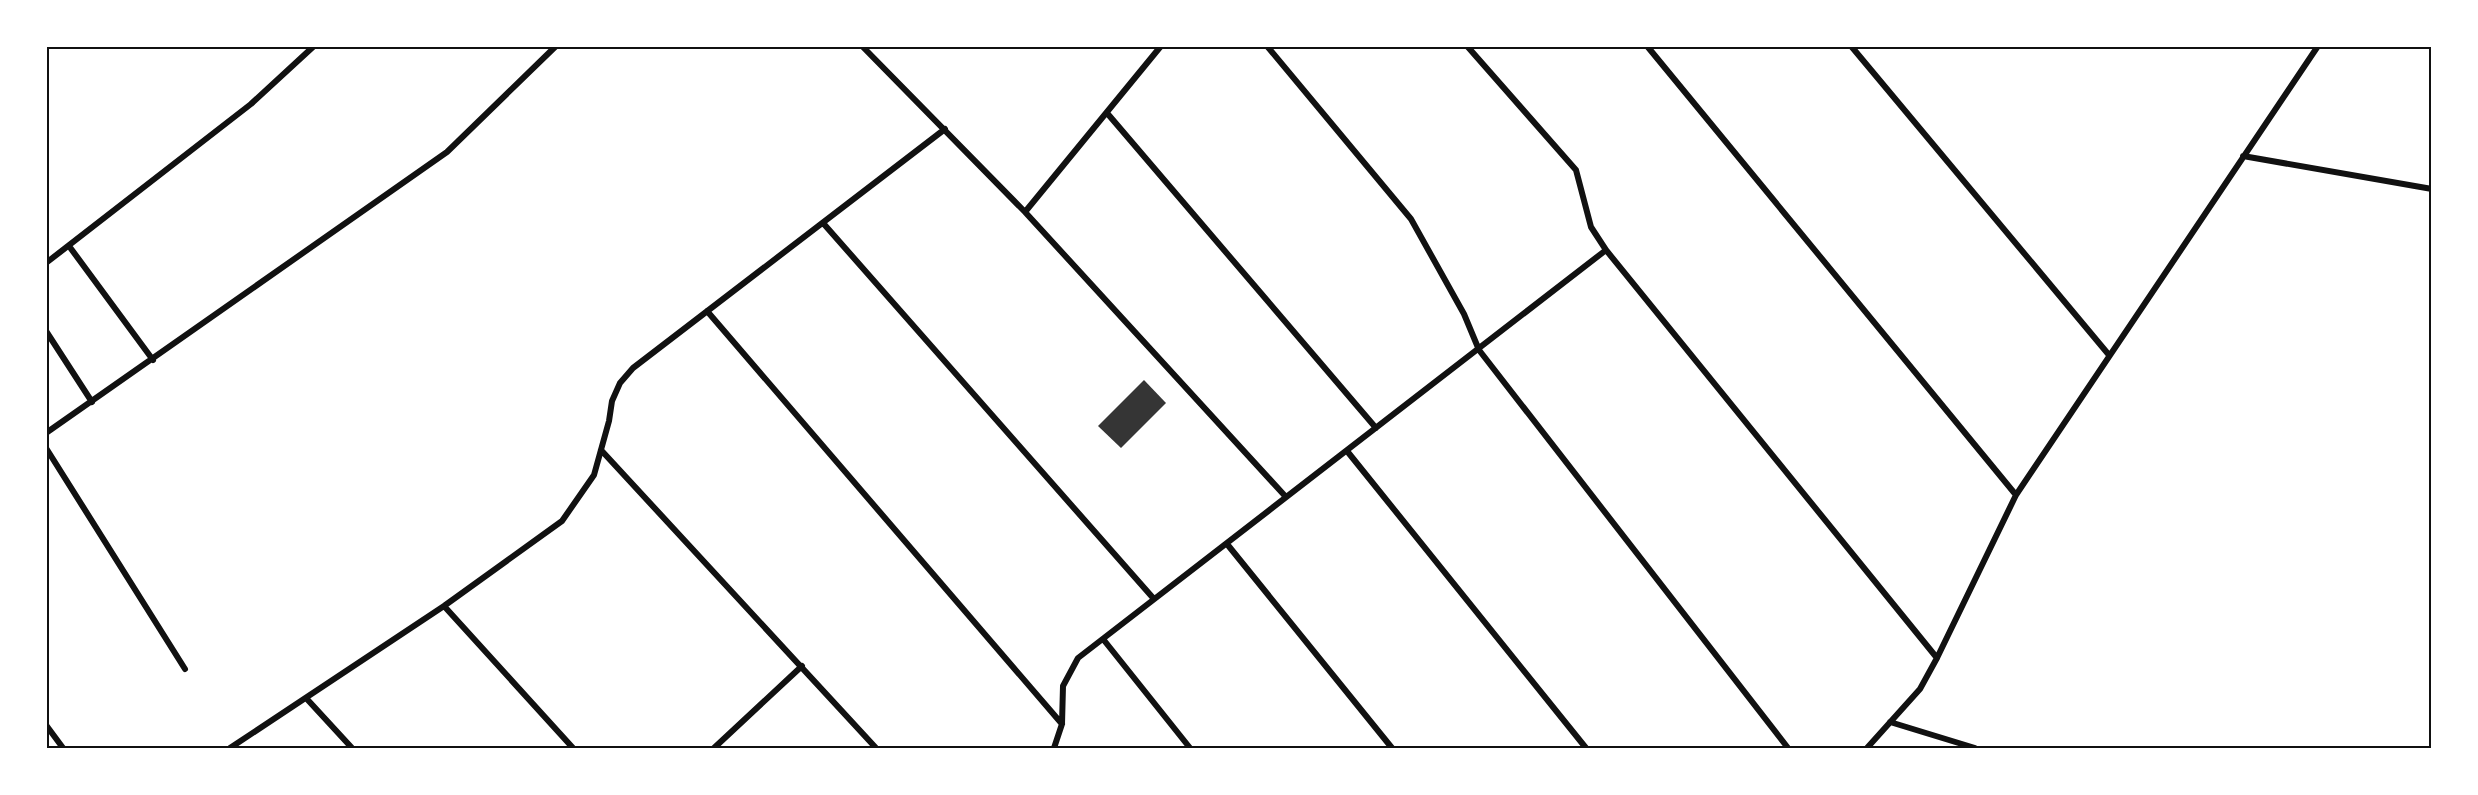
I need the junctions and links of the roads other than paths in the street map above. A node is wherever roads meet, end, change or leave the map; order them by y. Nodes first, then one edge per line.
1 (314, 46) edge
2 (556, 46) edge
3 (862, 46) edge
4 (1161, 46) edge
5 (1267, 46) edge
6 (1467, 46) edge
7 (1647, 46) edge
8 (1851, 46) edge
9 (2318, 46) edge
10 (1107, 113) junction
11 (945, 129) junction
12 (2243, 156) junction
13 (2432, 189) edge
14 (1025, 212) junction
15 (823, 223) junction
16 (69, 246) junction
17 (1606, 250) junction
18 (46, 263) edge
19 (707, 311) junction
20 (46, 331) edge
21 (1479, 350) junction
22 (2109, 355) junction
23 (153, 360) junction
24 (92, 402) junction
25 (1376, 428) junction
26 (46, 433) edge
27 (46, 448) edge
28 (601, 450) junction
29 (1347, 451) junction
30 (2016, 495) junction
31 (1286, 497) junction
32 (1227, 544) junction
33 (1154, 599) junction
34 (444, 606) junction
35 (1103, 639) junction
36 (1937, 658) junction
37 (802, 666) junction
38 (185, 669) dead end
39 (306, 698) junction
40 (1890, 722) junction
41 (1062, 724) junction
42 (46, 725) edge
43 (63, 748) edge
44 (230, 748) edge
45 (352, 748) edge
46 (573, 748) edge
47 (714, 748) edge
48 (876, 748) edge
49 (1054, 748) edge
50 (1190, 748) edge
51 (1392, 748) edge
52 (1586, 748) edge
53 (1788, 748) edge
54 (1867, 748) edge
55 (1975, 748) edge

1 - 16 street
2 - 23 street
3 - 11 street
4 - 10 street
5 - 21 street
6 - 17 street
7 - 30 street
8 - 22 street
9 - 12 street
10 - 14 street
10 - 25 street
11 - 14 street
11 - 15 street
12 - 13 street
12 - 22 street
14 - 31 street
15 - 19 street
15 - 33 street
16 - 18 street
16 - 23 street
17 - 21 street
17 - 36 street
19 - 28 street
19 - 41 street
20 - 24 street
21 - 25 street
21 - 53 street
22 - 30 street
23 - 24 street
24 - 26 street
25 - 29 street
27 - 38 street
28 - 34 street
28 - 37 street
29 - 31 street
29 - 52 street
30 - 36 street
31 - 32 street
32 - 33 street
32 - 51 street
33 - 35 street
34 - 39 street
34 - 46 street
35 - 41 street
35 - 50 street
36 - 40 street
37 - 47 street
37 - 48 street
39 - 44 street
39 - 45 street
40 - 54 street
40 - 55 street
41 - 49 street
42 - 43 street

